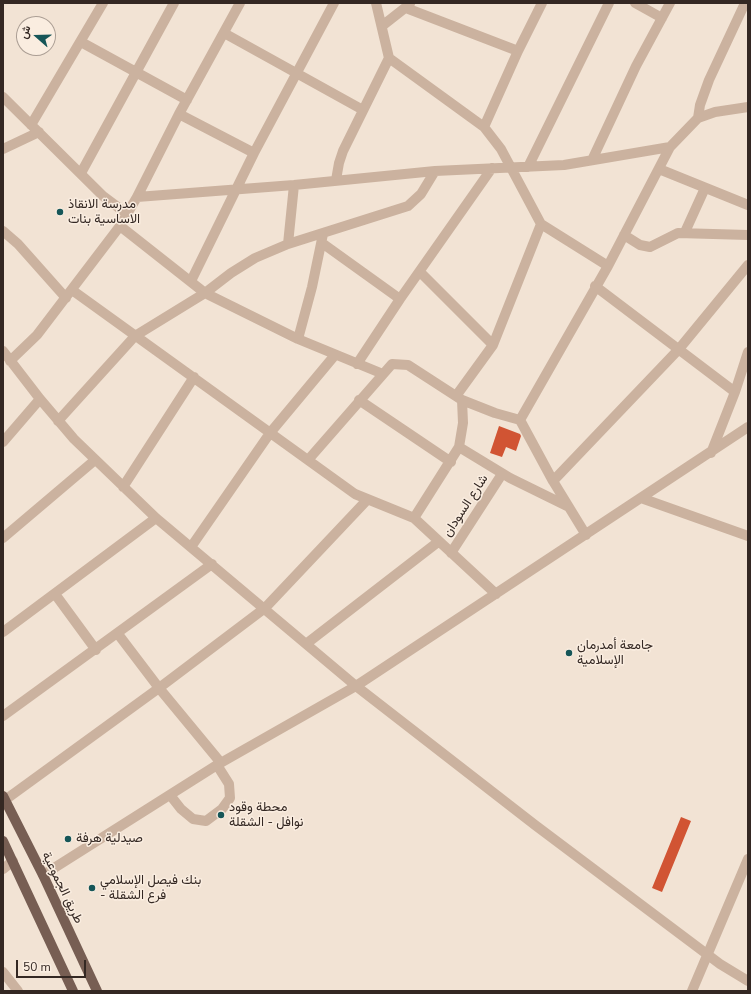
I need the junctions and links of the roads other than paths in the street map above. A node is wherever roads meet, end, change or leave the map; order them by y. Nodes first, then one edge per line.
1 (103, 3) edge
2 (174, 3) edge
3 (240, 3) edge
4 (334, 3) edge
5 (376, 3) edge
6 (542, 3) edge
7 (609, 3) edge
8 (635, 3) edge
9 (670, 3) edge
10 (745, 3) edge
11 (408, 5) edge
12 (662, 18) junction
13 (382, 26) junction
14 (224, 34) junction
15 (82, 42) junction
16 (518, 51) junction
17 (389, 58) junction
18 (136, 72) junction
19 (296, 73) junction
20 (3, 97) edge
21 (187, 100) junction
22 (748, 107) edge
23 (363, 110) junction
24 (179, 114) junction
25 (698, 118) junction
26 (484, 126) junction
27 (35, 128) junction
28 (670, 147) junction
29 (3, 148) edge
30 (254, 153) junction
31 (592, 160) junction
32 (511, 167) junction
33 (528, 167) junction
34 (492, 168) junction
35 (659, 169) junction
36 (434, 171) junction
37 (81, 173) junction
38 (336, 180) junction
39 (294, 185) junction
40 (705, 188) junction
41 (235, 189) junction
42 (137, 197) junction
43 (748, 205) edge
44 (127, 214) junction
45 (541, 224) junction
46 (120, 226) junction
47 (3, 231) edge
48 (685, 232) junction
49 (624, 235) junction
50 (748, 236) edge
51 (322, 238) junction
52 (288, 244) junction
53 (748, 265) edge
54 (608, 266) junction
55 (420, 272) junction
56 (191, 281) junction
57 (595, 286) junction
58 (72, 290) junction
59 (205, 293) junction
60 (66, 298) junction
61 (400, 299) junction
62 (135, 336) junction
63 (298, 340) junction
64 (493, 345) junction
65 (679, 349) junction
66 (3, 351) edge
67 (748, 352) edge
68 (334, 355) junction
69 (10, 361) junction
70 (357, 364) junction
71 (382, 374) junction
72 (194, 377) junction
73 (735, 392) junction
74 (459, 398) junction
75 (40, 399) junction
76 (359, 400) junction
77 (520, 420) junction
78 (58, 421) junction
79 (748, 428) edge
80 (270, 433) junction
81 (3, 442) edge
82 (459, 447) junction
83 (711, 453) junction
84 (95, 460) junction
85 (308, 460) junction
86 (451, 462) junction
87 (502, 474) junction
88 (553, 481) junction
89 (123, 488) junction
90 (641, 498) junction
91 (367, 500) junction
92 (569, 508) junction
93 (156, 518) junction
94 (414, 518) junction
95 (586, 535) junction
96 (748, 536) edge
97 (3, 538) edge
98 (438, 542) junction
99 (190, 547) junction
100 (450, 553) junction
101 (212, 564) junction
102 (55, 594) junction
103 (496, 594) junction
104 (265, 608) junction
105 (3, 632) edge
106 (118, 634) junction
107 (306, 644) junction
108 (96, 650) junction
109 (356, 686) junction
110 (159, 688) junction
111 (3, 716) edge
112 (219, 764) junction
113 (170, 795) junction
114 (4, 798) edge
115 (3, 841) edge
116 (748, 859) edge
117 (13, 861) junction
118 (3, 869) edge
119 (43, 875) junction
120 (707, 954) junction
121 (3, 972) edge
122 (748, 981) edge
123 (18, 991) edge
124 (73, 991) edge
125 (97, 991) edge
126 (692, 991) edge

1 - 15 street
2 - 18 street
3 - 14 street
4 - 19 street
5 - 13 street
6 - 16 street
7 - 33 street
8 - 12 street
9 - 12 street
10 - 25 street
11 - 13 street
11 - 16 street
12 - 31 street
13 - 17 street
14 - 19 street
14 - 21 street
15 - 18 street
15 - 27 street
16 - 26 street
17 - 23 street
17 - 26 street
18 - 21 street
18 - 37 street
19 - 23 street
19 - 30 street
20 - 27 street
21 - 24 street
22 - 25 street
23 - 38 street
24 - 30 street
24 - 42 street
25 - 28 street
26 - 32 street
27 - 29 street
27 - 37 street
28 - 31 street
28 - 35 street
30 - 41 street
31 - 33 street
32 - 33 street
32 - 34 street
32 - 45 street
34 - 36 street
34 - 55 street
35 - 40 street
35 - 49 street
36 - 38 street
36 - 51 street
37 - 44 street
38 - 39 street
39 - 41 street
39 - 52 street
40 - 43 street
40 - 48 street
41 - 42 street
41 - 56 street
42 - 44 street
44 - 46 street
45 - 54 street
45 - 64 street
46 - 56 street
46 - 58 street
47 - 60 street
48 - 49 street
48 - 50 street
49 - 54 street
51 - 52 street
51 - 61 street
51 - 63 street
52 - 59 street
53 - 65 street
54 - 57 street
55 - 61 street
55 - 64 street
56 - 59 street
57 - 65 street
57 - 77 street
58 - 60 street
58 - 62 street
59 - 62 street
59 - 63 street
60 - 69 street
61 - 70 street
62 - 72 street
62 - 78 street
63 - 68 street
64 - 74 street
65 - 73 street
65 - 88 street
66 - 69 street
67 - 73 street
68 - 70 street
68 - 80 street
69 - 75 street
70 - 71 street
71 - 74 street
71 - 76 street
72 - 80 street
72 - 89 street
73 - 83 street
74 - 77 street
74 - 82 street
75 - 78 street
75 - 81 street
76 - 85 street
76 - 86 street
77 - 88 street
78 - 84 street
79 - 83 street
80 - 85 street
80 - 99 street
82 - 86 street
82 - 87 street
83 - 90 street
84 - 89 street
84 - 97 street
85 - 91 street
86 - 94 street
87 - 92 street
87 - 100 street, شارع السودان
88 - 92 street
89 - 93 street
90 - 95 street
90 - 96 street
91 - 94 street
91 - 104 street
92 - 95 street
93 - 99 street
93 - 102 street
94 - 98 street
95 - 103 street
98 - 100 street
98 - 107 street
99 - 101 street
100 - 103 street
101 - 104 street
101 - 106 street
102 - 105 street
102 - 108 street
103 - 109 street
104 - 107 street
104 - 110 street
106 - 108 street
106 - 110 street
107 - 109 street
108 - 111 street
109 - 112 street
109 - 120 street
110 - 112 street
110 - 114 street
112 - 113 street
112 - 113 street
113 - 119 street
114 - 119 main road, طريق الجموعية
115 - 117 main road
116 - 120 street
117 - 118 street
117 - 124 main road
119 - 125 main road, طريق الجموعية
120 - 122 street
120 - 126 street
121 - 123 street

